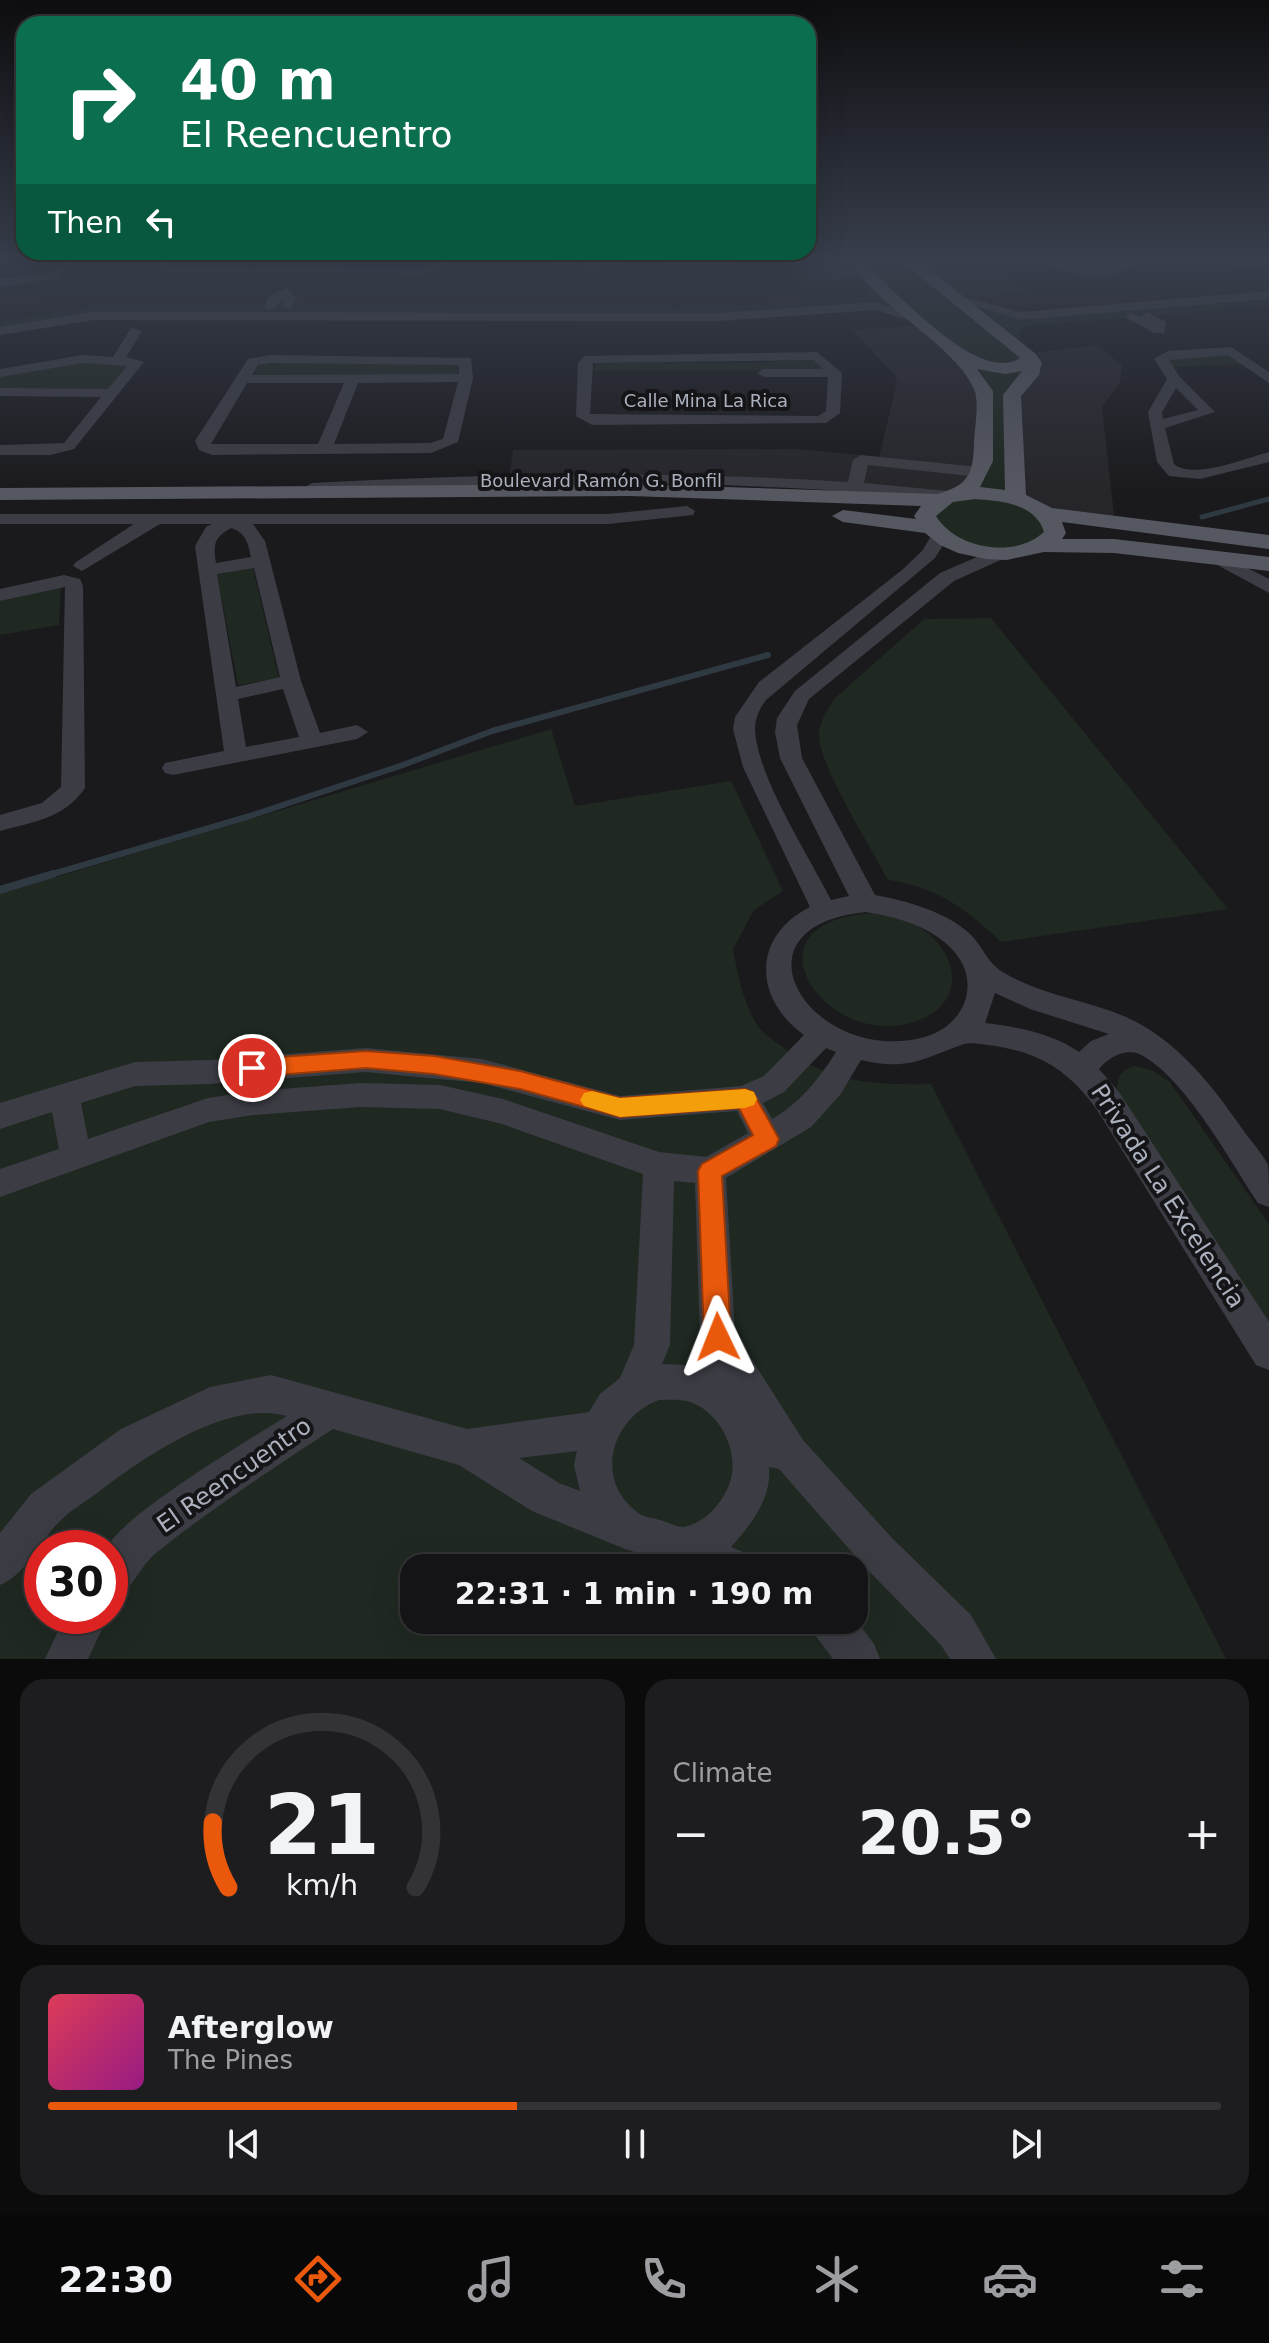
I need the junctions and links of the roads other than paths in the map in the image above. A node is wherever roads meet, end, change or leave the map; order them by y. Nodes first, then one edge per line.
1 (133, 336) edge
2 (937, 336) edge
3 (1015, 336) edge
4 (1021, 336) edge
5 (1034, 336) edge
6 (1170, 336) edge
7 (1025, 343) junction
8 (957, 353) junction
9 (1198, 353) junction
10 (118, 359) junction
11 (1252, 365) junction
12 (1168, 368) junction
13 (586, 372) junction
14 (0, 373) edge
15 (835, 373) junction
16 (353, 378) junction
17 (466, 378) junction
18 (243, 379) junction
19 (1269, 379) edge
20 (0, 392) edge
21 (112, 393) junction
22 (1157, 425) junction
23 (324, 449) junction
24 (0, 450) edge
25 (1269, 457) edge
26 (935, 468) junction
27 (979, 472) junction
28 (855, 488) junction
29 (249, 491) junction
30 (0, 494) edge
31 (946, 496) junction
32 (1016, 499) junction
33 (0, 508) edge
34 (687, 511) junction
35 (1046, 514) junction
36 (0, 519) edge
37 (94, 519) junction
38 (162, 519) junction
39 (230, 520) junction
40 (933, 532) junction
41 (1269, 542) edge
42 (1044, 545) junction
43 (999, 554) junction
44 (1216, 557) junction
45 (262, 561) junction
46 (1269, 564) edge
47 (206, 570) junction
48 (73, 573) junction
49 (1269, 587) edge
50 (0, 595) edge
51 (291, 681) junction
52 (225, 696) junction
53 (357, 732) dead end
54 (311, 739) junction
55 (236, 754) junction
56 (173, 768) dead end
57 (0, 823) edge
58 (866, 903) junction
59 (824, 910) junction
60 (978, 970) junction
61 (962, 1032) junction
62 (822, 1034) junction
63 (1152, 1045) junction
64 (854, 1047) junction
65 (1084, 1070) junction
66 (64, 1094) junction
67 (745, 1098) junction
68 (620, 1108) junction
69 (0, 1116) edge
70 (767, 1139) junction
71 (609, 1151) junction
72 (76, 1154) junction
73 (659, 1166) junction
74 (710, 1171) junction
75 (0, 1183) edge
76 (1269, 1193) edge
77 (718, 1337) junction
78 (1269, 1353) edge
79 (633, 1391) junction
80 (712, 1393) junction
81 (332, 1408) junction
82 (599, 1430) junction
83 (749, 1443) junction
84 (467, 1448) junction
85 (790, 1453) junction
86 (625, 1529) junction
87 (682, 1547) junction
88 (128, 1553) edge
89 (699, 1554) edge
90 (0, 1565) edge
91 (78, 1634) edge
92 (840, 1634) edge
93 (66, 1659) edge
94 (859, 1659) edge
95 (975, 1659) edge

1 - 10 street
2 - 8 main road
3 - 7 main road
4 - 7 street
5 - 7 street
6 - 9 street
7 - 8 main road
7 - 32 main road
8 - 27 main road
9 - 11 street
9 - 12 street
10 - 14 street
10 - 21 street
11 - 12 street
11 - 19 street
12 - 22 street
12 - 22 street
13 - 15 street, Calle Mina La Rica
13 - 15 street
13 - 15 street, Calle Mina La Rica
16 - 17 street
16 - 18 street
16 - 23 street
17 - 18 street
17 - 23 street
18 - 23 street
20 - 21 street
21 - 24 street
22 - 25 street
26 - 27 street
26 - 28 street
26 - 31 street
27 - 31 main road
28 - 29 street, Boulevard Ramón G. Bonfil
28 - 31 street, Boulevard Ramón G. Bonfil
29 - 30 main road, Boulevard Ramón G. Bonfil
29 - 31 main road, Boulevard Ramón G. Bonfil
31 - 32 main road
31 - 40 main road
32 - 35 main road
33 - 34 main road, Boulevard Ramón G. Bonfil
34 - 39 street, Boulevard Ramón G. Bonfil
34 - 40 main road, Boulevard Ramón G. Bonfil
35 - 41 main road
35 - 42 main road
36 - 37 street, Boulevard Ramón G. Bonfil
37 - 38 street, Boulevard Ramón G. Bonfil
37 - 48 street
38 - 39 street, Boulevard Ramón G. Bonfil
38 - 48 street
39 - 45 street
39 - 47 street
40 - 43 main road, Boulevard Ramón G. Bonfil
40 - 59 street
42 - 43 main road
42 - 44 main road
43 - 58 street
44 - 46 main road
44 - 49 street
45 - 47 street
45 - 51 street
47 - 52 street
48 - 50 street
48 - 57 street
51 - 52 street
51 - 54 street
52 - 55 street
53 - 54 street
54 - 55 street
55 - 56 street
58 - 59 street
58 - 60 street
59 - 62 street
60 - 61 street
60 - 63 street
61 - 64 street
61 - 65 street, Privada La Excelencia
62 - 64 street
62 - 67 street
63 - 65 street
63 - 76 street
64 - 70 street
65 - 78 street, Privada La Excelencia
66 - 68 street
66 - 69 street
66 - 72 street
67 - 68 street
67 - 70 street
68 - 71 street
70 - 74 street
71 - 72 street
71 - 73 street
72 - 75 street
73 - 74 street
73 - 79 street
74 - 77 street
77 - 80 street
77 - 85 street
79 - 80 street
79 - 82 street
80 - 83 street
81 - 84 street, El Reencuentro
81 - 88 street, El Reencuentro
81 - 90 street, El Reencuentro
82 - 84 street, El Reencuentro
82 - 86 street
83 - 85 street
83 - 87 street
84 - 86 street, El Reencuentro
85 - 95 street
86 - 87 street
87 - 89 street
91 - 93 street
92 - 94 street

